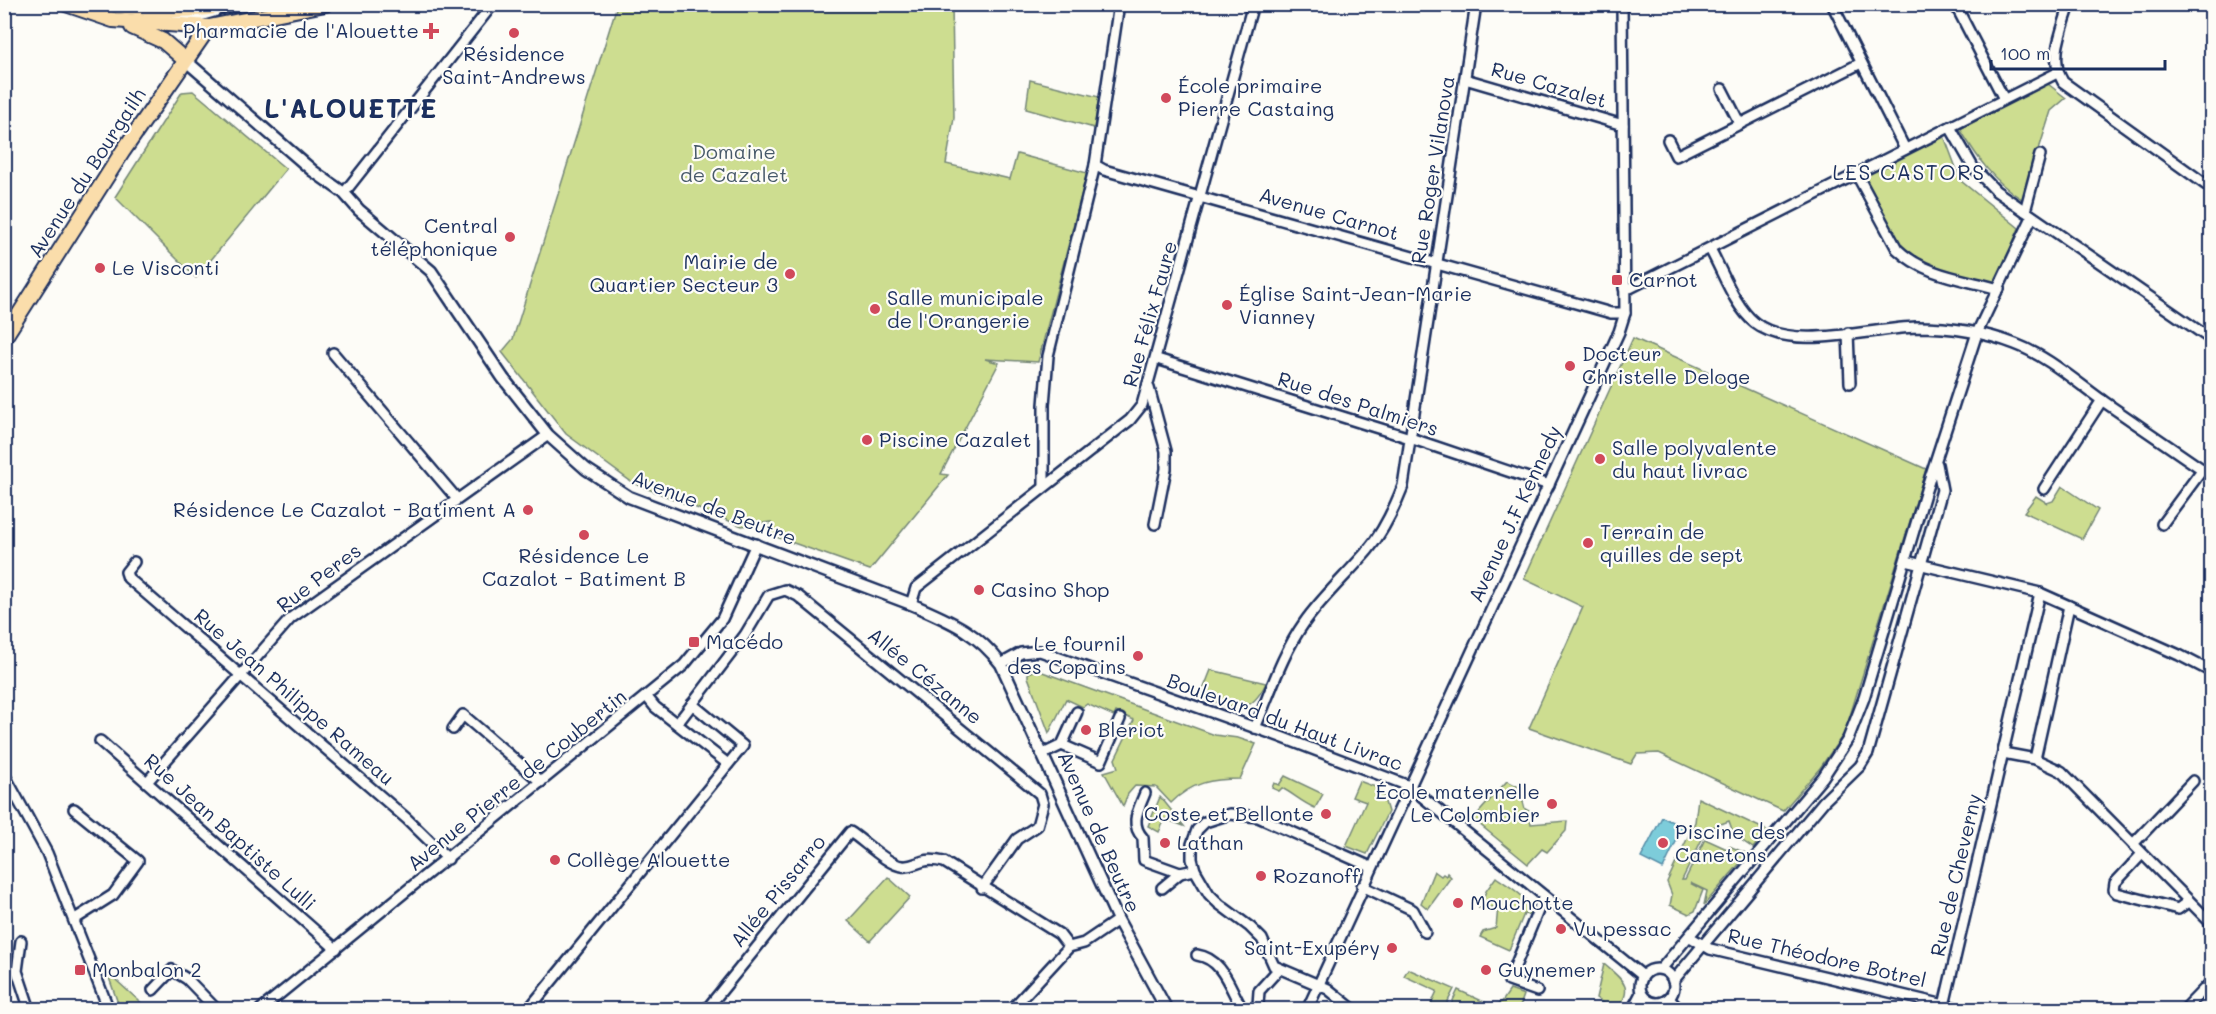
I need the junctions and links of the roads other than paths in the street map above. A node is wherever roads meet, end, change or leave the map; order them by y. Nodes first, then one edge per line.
1 (66, 4) edge
2 (105, 4) edge
3 (285, 4) edge
4 (325, 4) edge
5 (493, 4) edge
6 (1119, 4) edge
7 (1253, 4) edge
8 (1476, 4) edge
9 (1622, 4) edge
10 (1832, 4) edge
11 (1955, 4) edge
12 (2070, 4) edge
13 (227, 5) edge
14 (113, 20) junction
15 (209, 27) junction
16 (185, 60) junction
17 (1861, 63) junction
18 (2057, 73) junction
19 (1465, 79) junction
20 (1722, 89) dead end
21 (2004, 99) junction
22 (1740, 124) junction
23 (1623, 125) junction
24 (1950, 127) junction
25 (1668, 140) dead end
26 (1905, 148) junction
27 (2040, 155) dead end
28 (1095, 165) junction
29 (1856, 173) junction
30 (2211, 189) edge
31 (344, 193) junction
32 (1201, 197) junction
33 (2028, 214) junction
34 (1710, 249) junction
35 (1438, 264) junction
36 (1624, 288) junction
37 (1999, 289) junction
38 (1624, 313) junction
39 (1848, 333) junction
40 (1977, 333) junction
41 (6, 334) edge
42 (2211, 340) edge
43 (333, 353) dead end
44 (1156, 359) junction
45 (1850, 383) dead end
46 (1149, 386) junction
47 (2102, 400) junction
48 (548, 435) junction
49 (1410, 438) junction
50 (1936, 461) junction
51 (2202, 470) junction
52 (2211, 476) edge
53 (1044, 485) junction
54 (1549, 485) junction
55 (2044, 489) dead end
56 (457, 500) junction
57 (1155, 524) dead end
58 (2162, 524) dead end
59 (756, 544) junction
60 (1906, 561) junction
61 (134, 562) dead end
62 (1921, 564) junction
63 (2040, 593) junction
64 (911, 604) junction
65 (2069, 606) junction
66 (1001, 664) junction
67 (2211, 672) edge
68 (240, 673) junction
69 (647, 697) junction
70 (1864, 698) junction
71 (1881, 703) junction
72 (692, 704) junction
73 (1077, 712) dead end
74 (1120, 719) dead end
75 (677, 724) junction
76 (1256, 728) junction
77 (453, 729) dead end
78 (100, 741) dead end
79 (1062, 745) junction
80 (2003, 753) junction
81 (1043, 754) junction
82 (2035, 759) junction
83 (728, 764) junction
84 (4, 774) edge
85 (1823, 777) junction
86 (2193, 781) dead end
87 (147, 782) junction
88 (541, 782) junction
89 (1409, 786) junction
90 (1836, 788) junction
91 (1146, 793) dead end
92 (74, 809) dead end
93 (2133, 844) junction
94 (2142, 854) junction
95 (448, 859) junction
96 (1371, 867) junction
97 (1196, 870) junction
98 (1180, 873) junction
99 (1362, 886) junction
100 (982, 888) junction
101 (1162, 888) dead end
102 (1544, 896) junction
103 (2189, 901) junction
104 (75, 919) junction
105 (1118, 920) junction
106 (2211, 924) edge
107 (1425, 932) dead end
108 (1689, 937) junction
109 (21, 941) dead end
110 (1069, 947) junction
111 (1702, 947) junction
112 (336, 950) junction
113 (1197, 955) dead end
114 (1661, 969) junction
115 (1278, 970) junction
116 (1643, 976) junction
117 (1673, 981) junction
118 (2211, 981) edge
119 (1317, 986) junction
120 (153, 990) dead end
121 (1537, 991) dead end
122 (1641, 993) junction
123 (1669, 999) junction
124 (1652, 1006) edge
125 (1943, 1007) edge
126 (30, 1010) edge
127 (109, 1010) edge
128 (217, 1010) edge
129 (260, 1010) edge
130 (528, 1010) edge
131 (706, 1010) edge
132 (1011, 1010) edge
133 (1167, 1010) edge
134 (1243, 1010) edge
135 (1254, 1010) edge
136 (1307, 1010) edge
137 (1354, 1010) edge
138 (1632, 1010) edge
139 (1680, 1010) edge
140 (1965, 1010) edge
141 (2184, 1010) edge

1 - 14 main road
2 - 13 main road
3 - 15 main road
4 - 15 main road
5 - 31 street
6 - 28 street
7 - 32 street, Rue Félix Faure
8 - 19 street, Rue Roger Vilanova
9 - 23 street, Avenue J.F Kennedy
10 - 17 street
11 - 21 street
12 - 18 street
13 - 14 main road
13 - 15 main road
14 - 15 main road
14 - 16 main road
15 - 16 main road, Avenue du Bourgailh
16 - 31 street, Avenue de Beutre
16 - 41 main road, Avenue du Bourgailh
17 - 22 street
17 - 26 street
18 - 21 street
18 - 30 street
19 - 23 street, Rue Cazalet
19 - 35 street, Rue Roger Vilanova
20 - 22 street
21 - 24 street
22 - 25 street
23 - 36 street, Avenue J.F Kennedy
24 - 26 street
24 - 33 street
26 - 29 street
27 - 33 street
28 - 32 street, Avenue Carnot
28 - 53 street
29 - 34 street
29 - 37 street
31 - 48 street, Avenue de Beutre
32 - 35 street, Avenue Carnot
32 - 44 street, Rue Félix Faure
33 - 37 street
33 - 42 street
34 - 36 street
34 - 39 street
35 - 38 street, Avenue Carnot
35 - 49 street, Rue Roger Vilanova
36 - 38 street, Avenue J.F Kennedy
37 - 40 street
38 - 54 street, Avenue J.F Kennedy
39 - 40 street
39 - 45 street
40 - 47 street
40 - 50 street
43 - 56 street
44 - 46 street, Rue Félix Faure
44 - 49 street, Rue des Palmiers
46 - 53 street, Rue Félix Faure
46 - 57 street
47 - 51 street
47 - 55 street
48 - 56 street, Rue Peres
48 - 59 street, Avenue de Beutre
49 - 54 street, Rue des Palmiers
49 - 76 street, Rue Roger Vilanova
50 - 60 street
50 - 62 street
51 - 52 street
51 - 58 street
53 - 64 street, Rue Félix Faure
54 - 89 street, Avenue J.F Kennedy
56 - 68 street, Rue Peres
59 - 64 street, Avenue de Beutre
59 - 69 street, Avenue Pierre de Coubertin
60 - 62 street
60 - 70 street
61 - 68 street, Rue Jean Philippe Rameau
62 - 63 street
62 - 71 street
63 - 65 street
63 - 80 street, Rue de Cheverny
64 - 66 street, Avenue de Beutre
65 - 67 street
65 - 82 street
66 - 76 street, Boulevard du Haut Livrac
66 - 81 street, Avenue de Beutre
68 - 87 street, Rue Peres
68 - 95 street, Rue Jean Philippe Rameau
69 - 75 street
69 - 88 street, Avenue Pierre de Coubertin
70 - 71 street
70 - 85 street
71 - 90 street
72 - 75 street
72 - 83 street
72 - 100 street, Allée Cézanne
73 - 79 street
74 - 79 street
75 - 83 street
76 - 89 street, Boulevard du Haut Livrac
77 - 88 street
78 - 87 street, Rue Jean Baptiste Lulli
79 - 81 street
80 - 82 street
80 - 125 street, Rue de Cheverny
81 - 105 street, Avenue de Beutre
82 - 93 street
83 - 130 street
84 - 104 street
85 - 90 street
85 - 108 street
86 - 93 street
87 - 112 street, Rue Jean Baptiste Lulli
88 - 95 street, Avenue Pierre de Coubertin
89 - 96 street, Avenue J.F Kennedy
89 - 102 street, Boulevard du Haut Livrac
90 - 111 street
91 - 98 street
92 - 104 street
93 - 94 street
94 - 103 street
94 - 103 street
95 - 112 street, Avenue Pierre de Coubertin
96 - 97 street
96 - 99 street, Avenue J.F Kennedy
97 - 98 street
97 - 115 street
98 - 101 street
99 - 107 street
99 - 119 street, Avenue J.F Kennedy
100 - 110 street
100 - 131 street, Allée Pissarro
102 - 116 street, Boulevard du Haut Livrac
102 - 121 street
103 - 106 street
104 - 127 street
105 - 110 street
105 - 133 street, Avenue de Beutre
108 - 111 street
108 - 114 street
109 - 126 street
110 - 132 street
111 - 117 street
111 - 125 street, Rue Théodore Botrel
112 - 129 street, Avenue Pierre de Coubertin
113 - 134 street
114 - 116 street
114 - 117 street
115 - 119 street
115 - 135 street
116 - 122 street
117 - 123 street
118 - 141 street
119 - 136 street, Avenue J.F Kennedy
119 - 137 street
120 - 128 street
122 - 124 street
122 - 138 street
123 - 124 street
123 - 139 street
125 - 140 street, Rue Théodore Botrel

